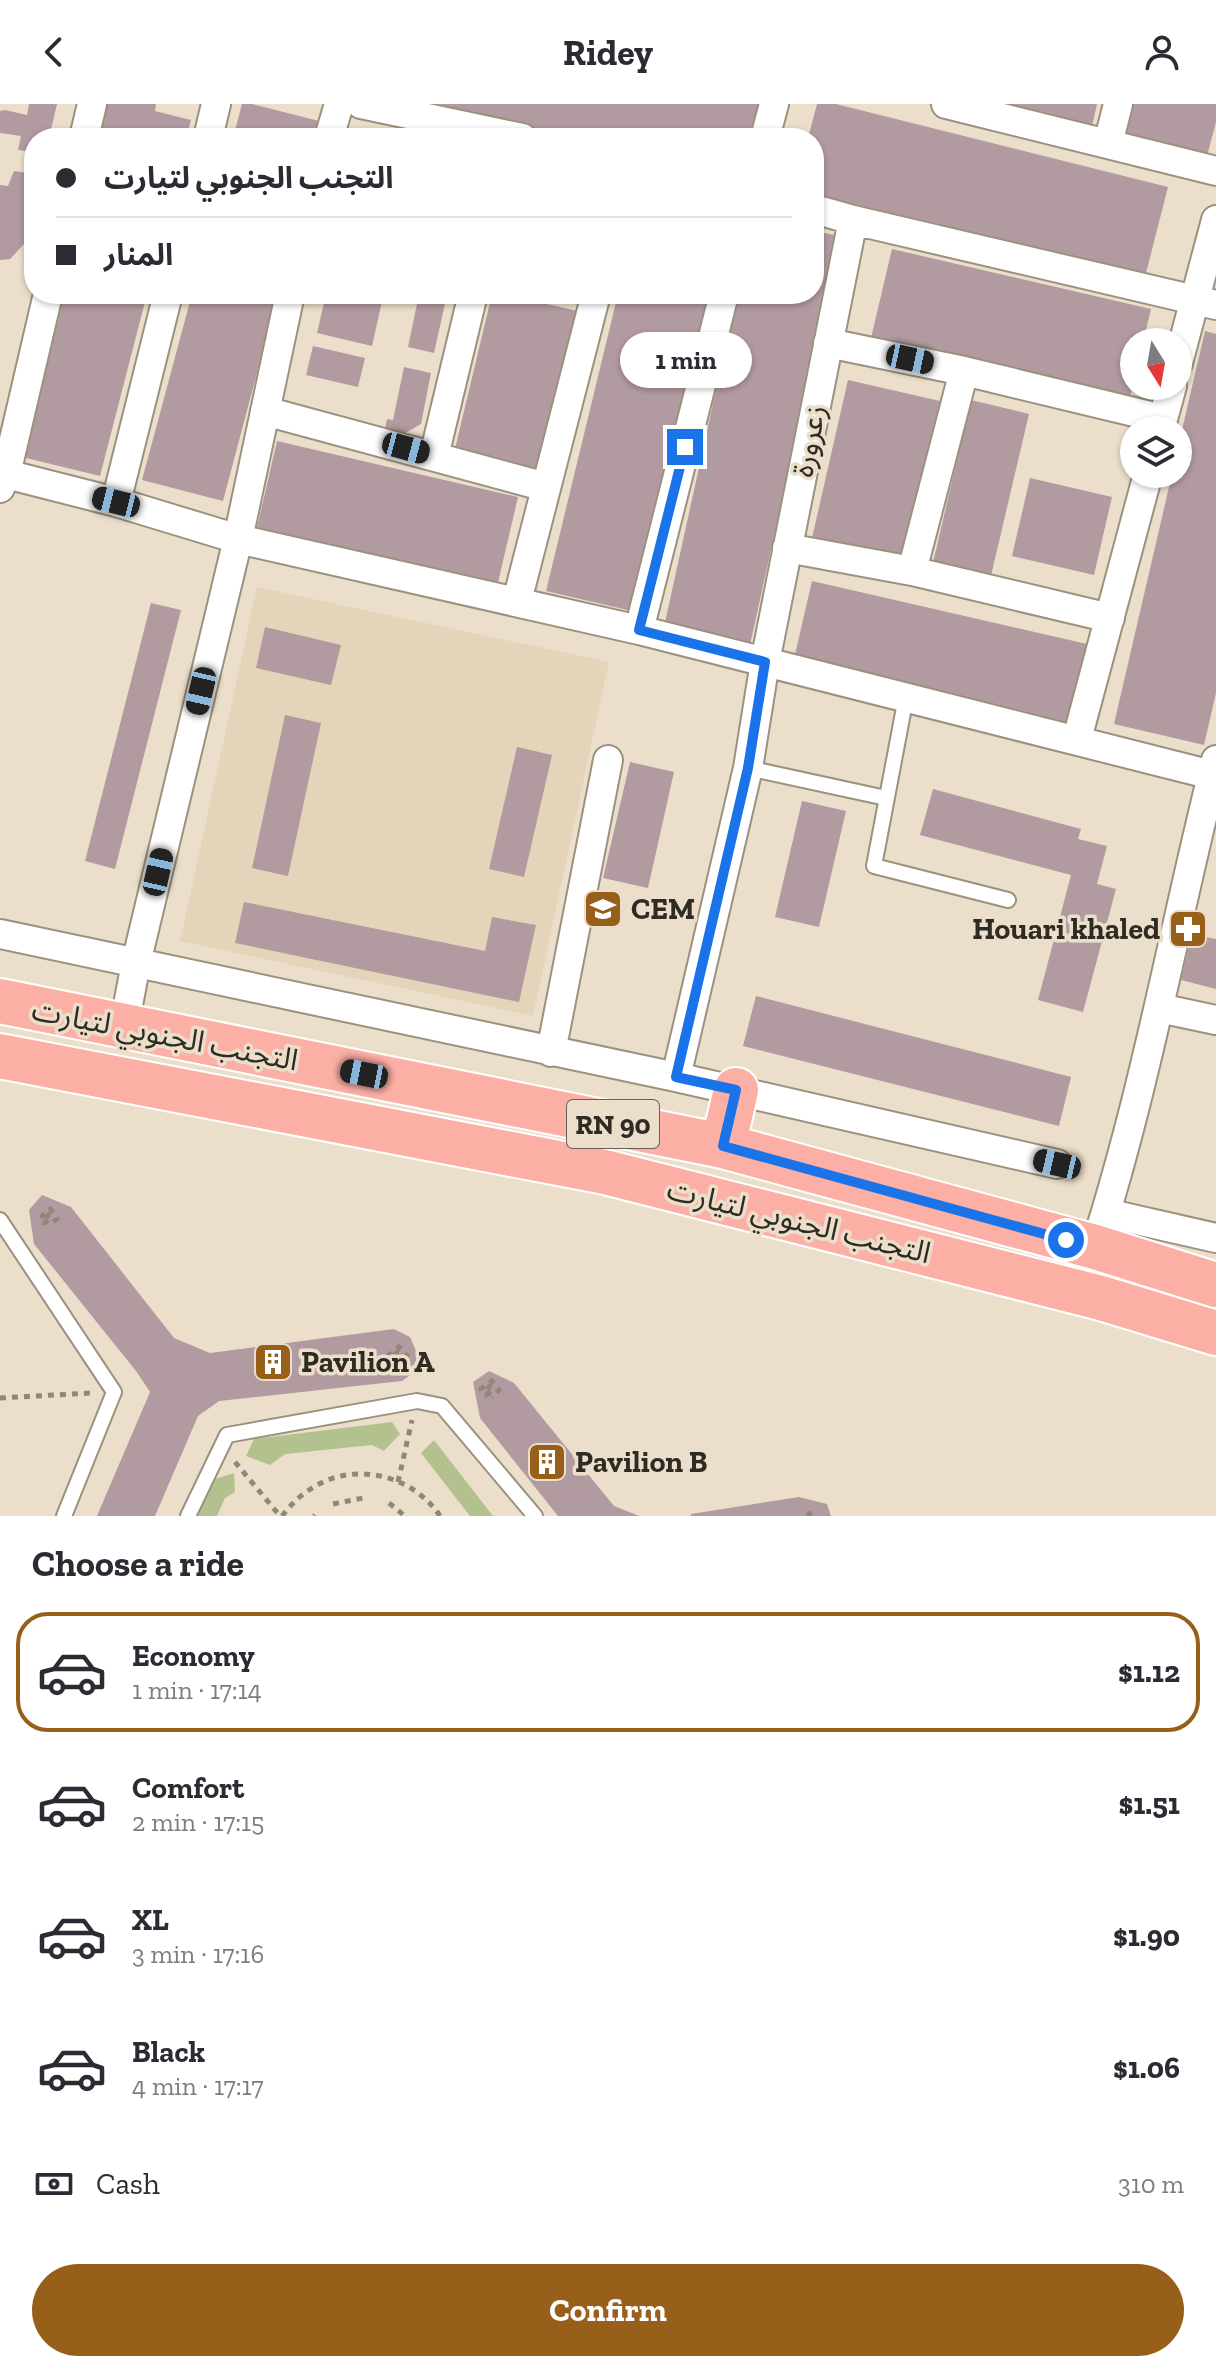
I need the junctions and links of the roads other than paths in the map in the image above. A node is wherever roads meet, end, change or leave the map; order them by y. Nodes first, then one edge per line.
1 (92, 104) edge
2 (216, 104) edge
3 (339, 104) edge
4 (361, 104) edge
5 (774, 104) edge
6 (946, 104) edge
7 (1118, 104) edge
8 (991, 109) edge
9 (86, 128) edge
10 (210, 128) edge
11 (332, 128) edge
12 (475, 128) edge
13 (768, 128) edge
14 (1108, 144) junction
15 (1216, 171) edge
16 (824, 212) edge
17 (853, 220) junction
18 (1216, 220) edge
19 (1205, 303) edge
20 (45, 304) edge
21 (166, 304) edge
22 (288, 304) edge
23 (471, 304) edge
24 (593, 304) edge
25 (721, 304) edge
26 (1192, 332) edge
27 (828, 343) junction
28 (964, 371) junction
29 (265, 411) junction
30 (1128, 416) edge
31 (434, 456) junction
32 (2, 472) edge
33 (546, 487) junction
34 (1144, 488) edge
35 (116, 502) junction
36 (238, 539) junction
37 (787, 548) junction
38 (912, 571) junction
39 (517, 601) junction
40 (1110, 618) junction
41 (639, 630) junction
42 (765, 662) junction
43 (906, 697) junction
44 (1077, 739) junction
45 (608, 760) dead end
46 (748, 768) junction
47 (1214, 768) edge
48 (886, 798) junction
49 (1008, 900) dead end
50 (0, 934) edge
51 (136, 963) junction
52 (0, 1001) edge
53 (1159, 1008) junction
54 (1216, 1020) edge
55 (124, 1026) junction
56 (551, 1052) junction
57 (0, 1056) edge
58 (676, 1077) junction
59 (736, 1090) junction
60 (723, 1146) junction
61 (1057, 1164) dead end
62 (0, 1220) edge
63 (1100, 1230) junction
64 (1216, 1238) edge
65 (1216, 1285) edge
66 (1216, 1333) edge
67 (64, 1516) edge
68 (188, 1516) edge
69 (535, 1516) edge

1 - 9 street
2 - 10 street
3 - 11 street
4 - 12 street
5 - 13 street
6 - 8 street
7 - 14 street
8 - 14 street
14 - 15 street
16 - 17 street
17 - 19 street
17 - 27 street, زعرورة
18 - 19 street
19 - 26 street
20 - 32 street
21 - 35 street
22 - 29 street
23 - 31 street
24 - 33 street
25 - 41 street
27 - 28 street
27 - 37 street, زعرورة
28 - 30 street
28 - 38 street
29 - 31 street
29 - 36 street
31 - 33 street
32 - 35 street
33 - 39 street
34 - 40 street
35 - 36 street
36 - 39 street
36 - 51 street
37 - 38 street
37 - 42 street, زعرورة
38 - 40 street
39 - 41 street
40 - 44 street
41 - 42 street
42 - 43 street
42 - 46 street, زعرورة
43 - 44 street
43 - 48 lane
44 - 47 street
45 - 56 street
46 - 48 lane
46 - 58 street, زعرورة
47 - 53 street
48 - 49 lane
50 - 51 street
51 - 55 street
51 - 56 street
52 - 55 highway, التجنب الجنوبي لتيارت / RN 90
53 - 54 street
53 - 63 street
55 - 60 highway, التجنب الجنوبي لتيارت / RN 90
56 - 58 street
57 - 66 highway, التجنب الجنوبي لتيارت / RN 90
58 - 59 street
59 - 60 highway
59 - 61 street
60 - 63 highway, التجنب الجنوبي لتيارت / RN 90
62 - 67 lane
63 - 64 street
63 - 65 highway, التجنب الجنوبي لتيارت / RN 90
68 - 69 lane

